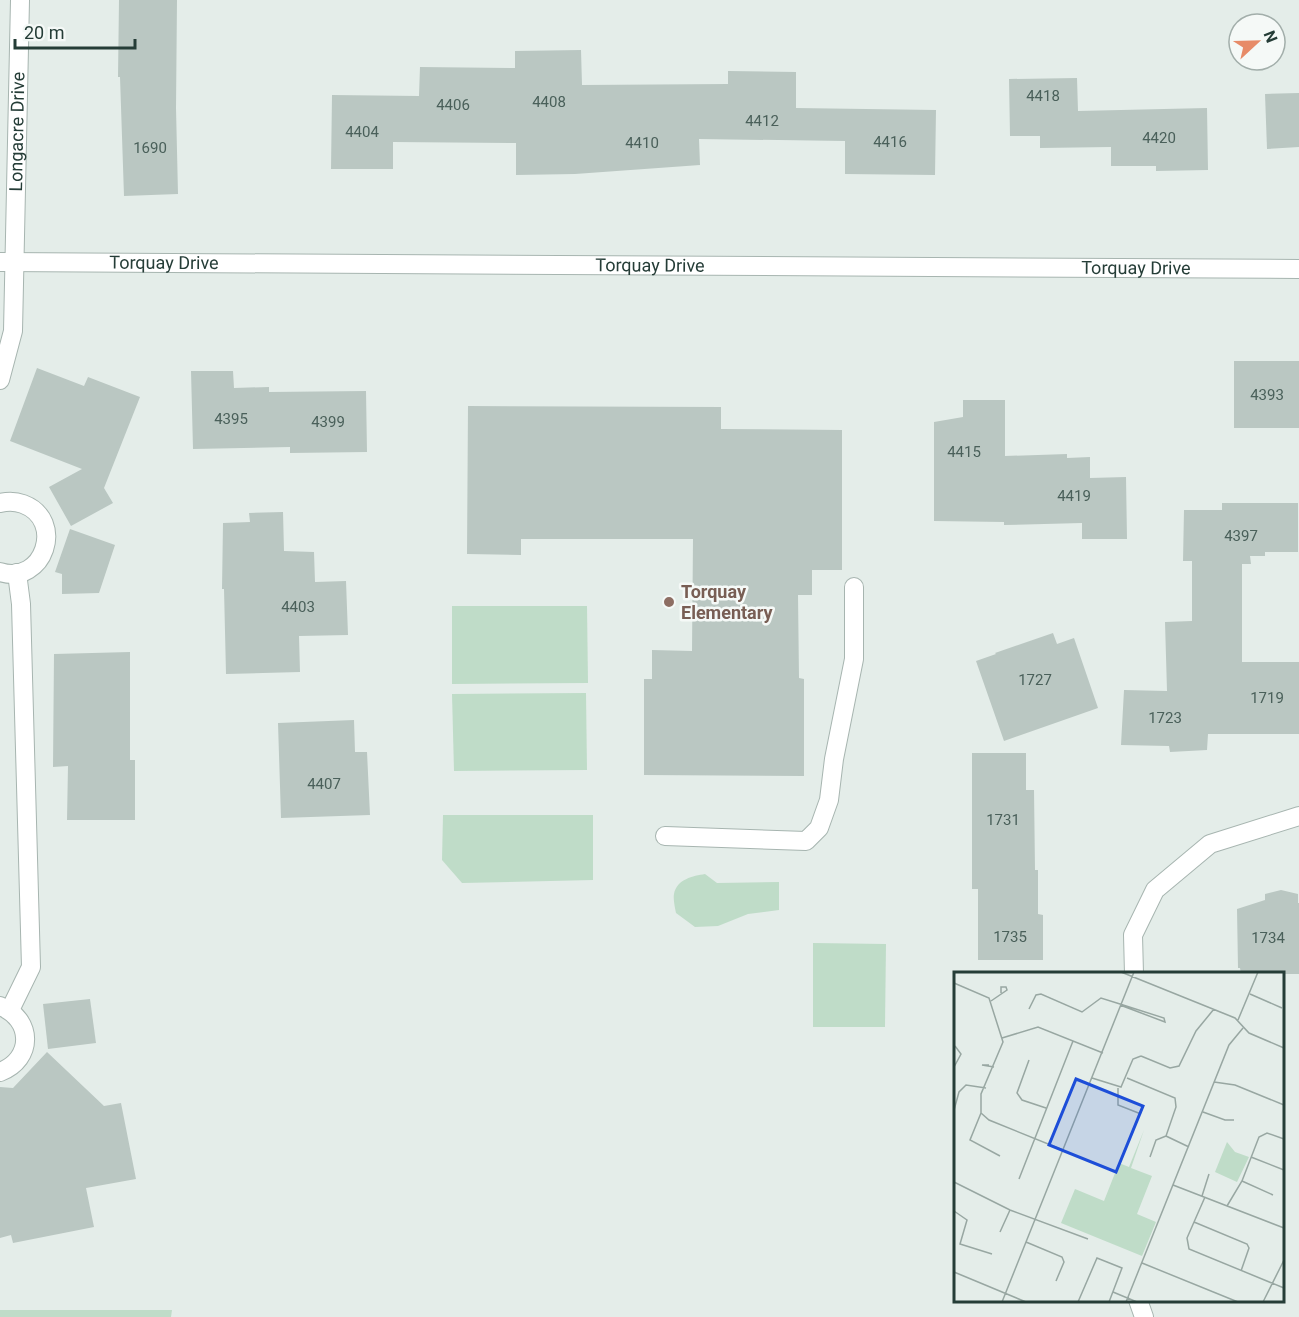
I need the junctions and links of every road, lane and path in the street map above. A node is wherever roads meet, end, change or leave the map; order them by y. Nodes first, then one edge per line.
1 (20, 0) edge
2 (7, 262) edge
3 (1299, 269) edge
4 (0, 380) edge
5 (0, 503) edge
6 (9, 573) edge
7 (854, 587) dead end
8 (1299, 816) edge
9 (665, 836) dead end
10 (1134, 972) edge
11 (5, 1008) edge
12 (0, 1072) edge
13 (1139, 1302) edge
14 (1144, 1317) edge

1 - 2 street, Longacre Drive
2 - 3 street, Torquay Drive
2 - 4 street, Longacre Drive
5 - 6 street
6 - 11 street
7 - 9 street
8 - 10 street
11 - 12 street
13 - 14 street

